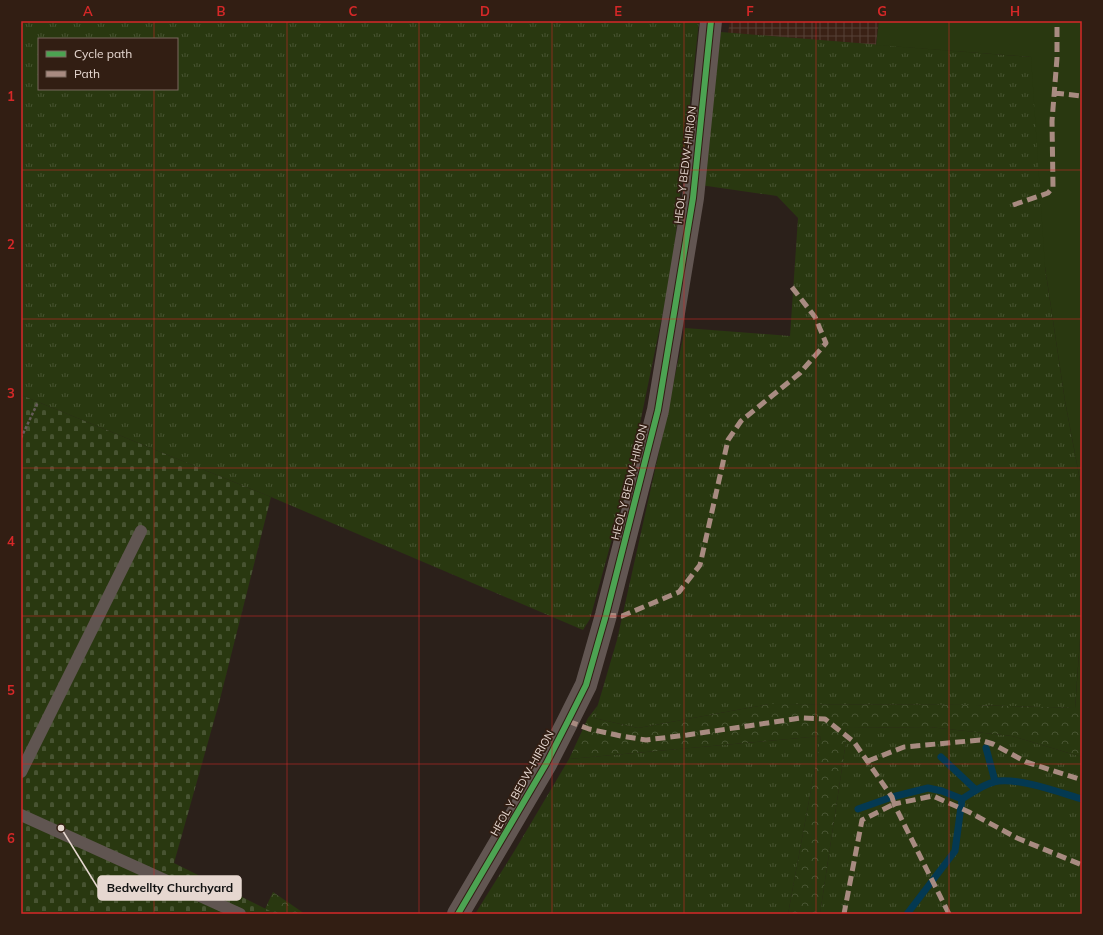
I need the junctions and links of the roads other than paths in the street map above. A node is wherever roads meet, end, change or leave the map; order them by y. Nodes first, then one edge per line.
1 (711, 21) edge
2 (141, 531) dead end
3 (21, 772) edge
4 (21, 815) edge
5 (240, 914) edge
6 (458, 914) edge

1 - 6 street, HEOL Y BEDW-HIRION
2 - 3 lane
4 - 5 lane

